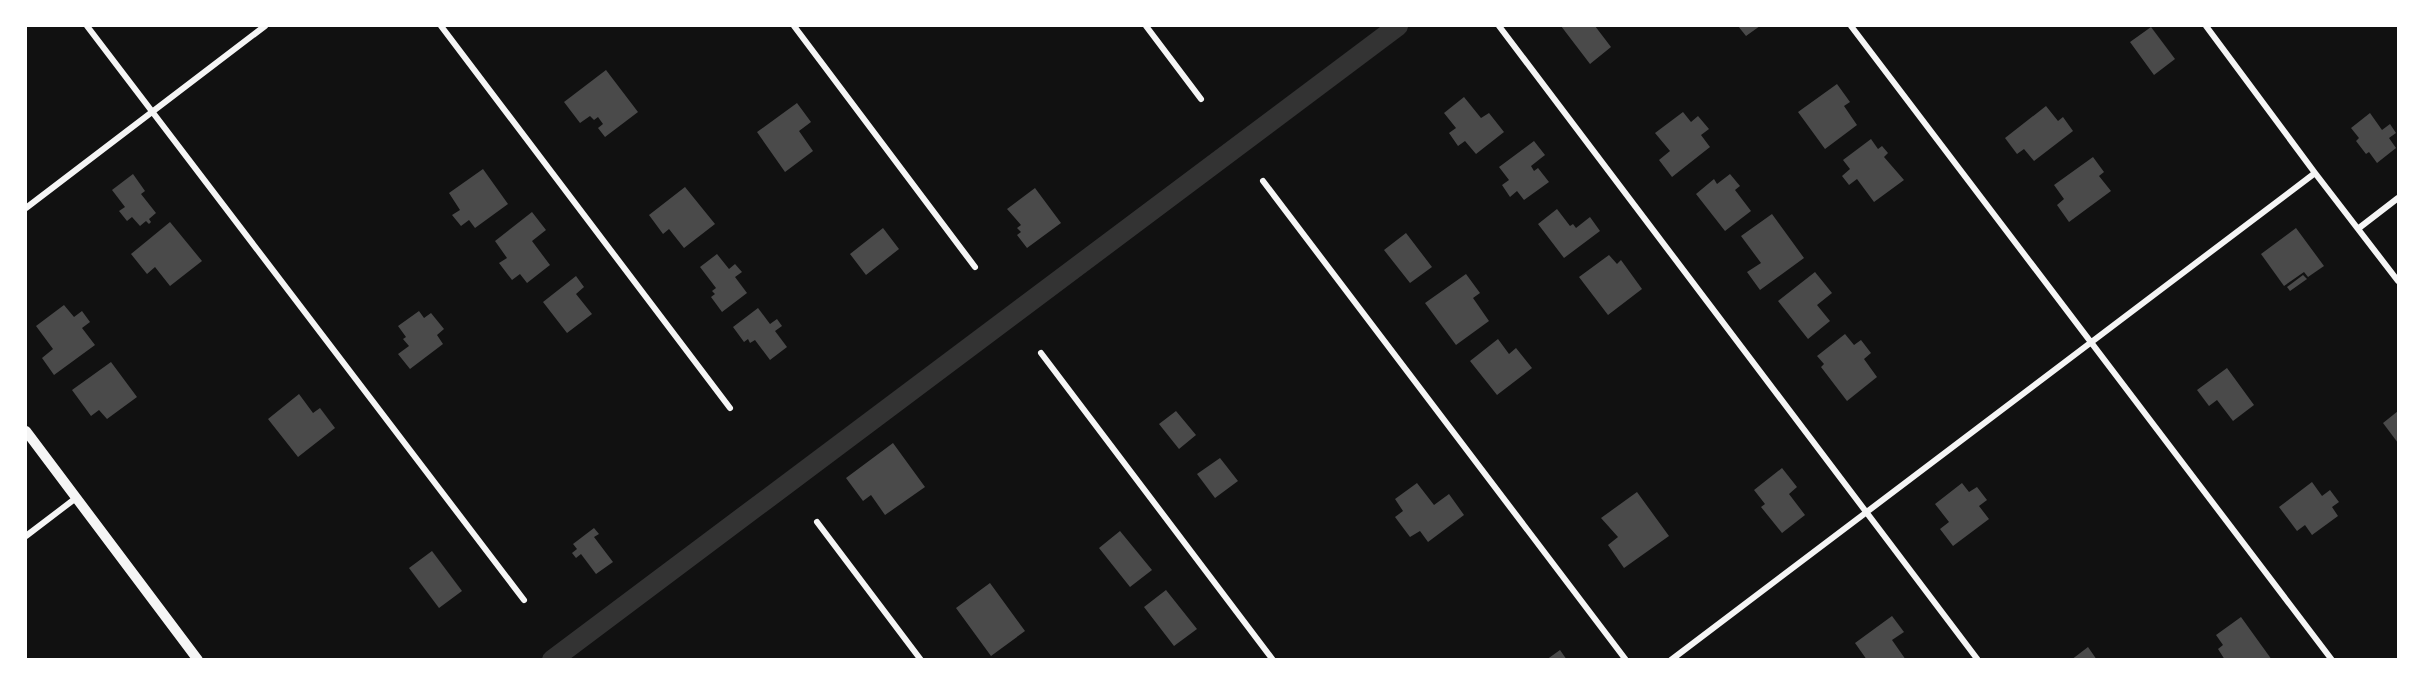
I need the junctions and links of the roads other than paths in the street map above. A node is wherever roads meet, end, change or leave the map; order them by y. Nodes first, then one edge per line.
1 (87, 26) edge
2 (266, 26) edge
3 (441, 26) edge
4 (794, 26) edge
5 (1146, 26) edge
6 (1499, 26) edge
7 (1851, 26) edge
8 (2206, 26) edge
9 (1201, 99) dead end
10 (153, 110) junction
11 (2315, 173) junction
12 (1263, 181) dead end
13 (2398, 198) edge
14 (26, 208) edge
15 (2359, 228) junction
16 (975, 267) dead end
17 (2398, 281) edge
18 (2091, 342) junction
19 (1041, 353) dead end
20 (730, 408) dead end
21 (26, 432) edge
22 (76, 498) junction
23 (1866, 511) junction
24 (817, 522) dead end
25 (26, 536) edge
26 (524, 600) dead end
27 (198, 660) edge
28 (921, 660) edge
29 (1273, 660) edge
30 (1626, 660) edge
31 (1671, 660) edge
32 (1978, 660) edge
33 (2331, 660) edge

1 - 10 street
2 - 10 street
3 - 20 street
4 - 16 street
5 - 9 street
6 - 23 street
7 - 18 street
8 - 11 street
10 - 14 street
10 - 26 street
11 - 15 street
11 - 18 street
12 - 30 street
13 - 15 street
15 - 17 street
18 - 23 street
18 - 33 street
19 - 29 street
21 - 22 street
22 - 25 street
22 - 27 street
23 - 31 street
23 - 32 street
24 - 28 street

